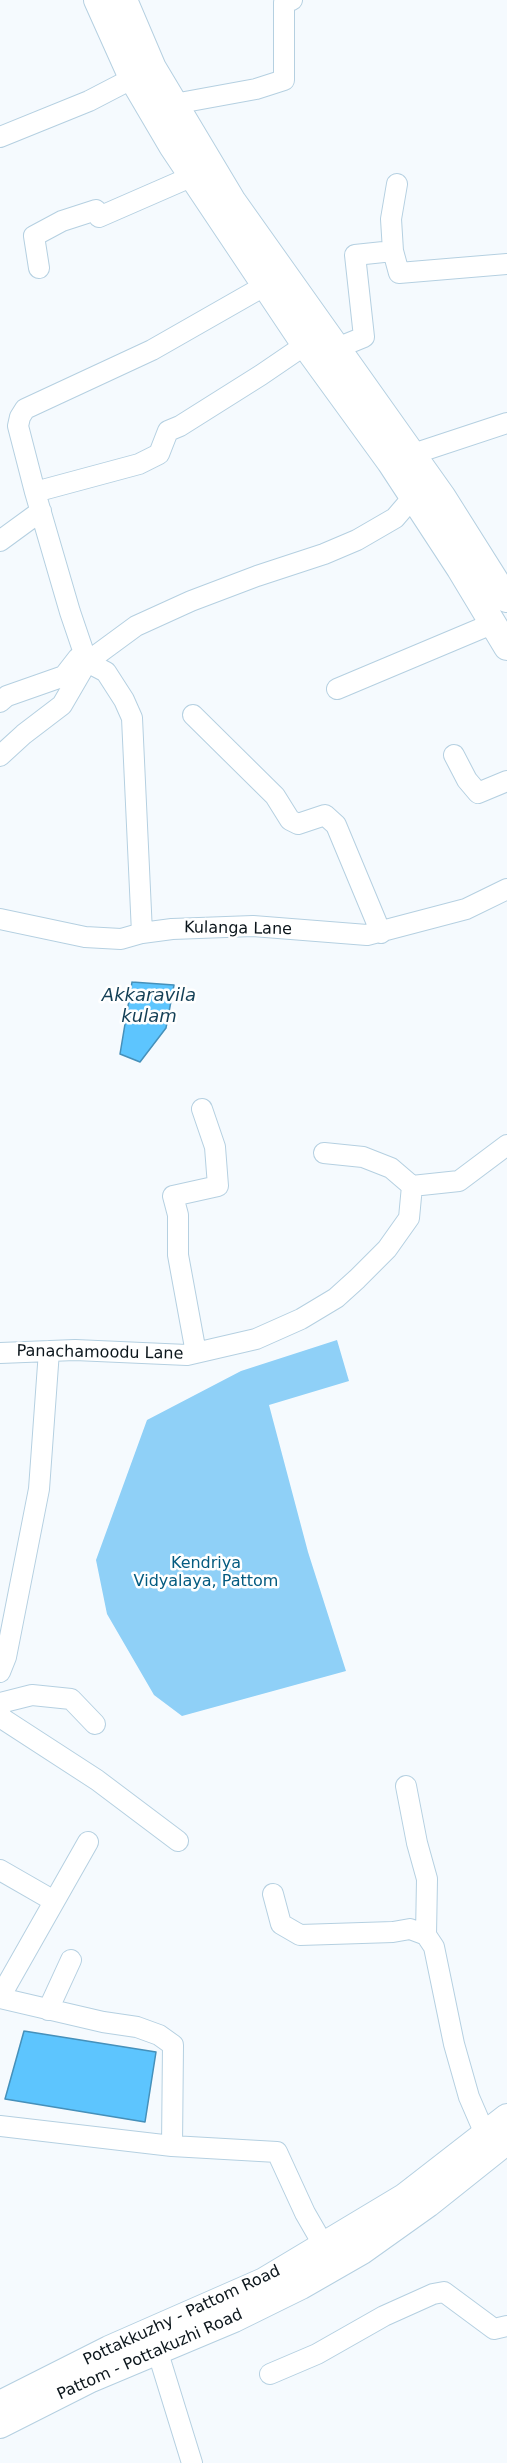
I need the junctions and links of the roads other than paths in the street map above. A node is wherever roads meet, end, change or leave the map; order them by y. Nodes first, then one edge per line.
1 (97, 0) edge
2 (124, 0) edge
3 (292, 0) edge
4 (142, 73) junction
5 (174, 104) junction
6 (0, 137) edge
7 (193, 176) junction
8 (396, 184) dead end
9 (393, 251) junction
10 (507, 264) edge
11 (39, 268) dead end
12 (266, 285) junction
13 (305, 345) junction
14 (337, 348) junction
15 (507, 423) edge
16 (401, 458) junction
17 (413, 497) junction
18 (38, 501) junction
19 (0, 541) edge
20 (507, 599) edge
21 (494, 623) junction
22 (507, 647) edge
23 (86, 656) junction
24 (337, 689) dead end
25 (0, 702) edge
26 (193, 715) dead end
27 (454, 755) dead end
28 (0, 756) edge
29 (507, 781) edge
30 (507, 889) edge
31 (0, 919) edge
32 (142, 933) junction
33 (381, 933) junction
34 (202, 1109) dead end
35 (507, 1145) edge
36 (324, 1153) dead end
37 (412, 1186) junction
38 (49, 1351) junction
39 (0, 1353) edge
40 (196, 1353) junction
41 (0, 1672) edge
42 (0, 1703) edge
43 (0, 1714) edge
44 (95, 1724) dead end
45 (406, 1786) dead end
46 (88, 1842) dead end
47 (178, 1842) dead end
48 (0, 1870) edge
49 (273, 1894) dead end
50 (54, 1901) junction
51 (426, 1935) junction
52 (71, 1960) dead end
53 (0, 1998) edge
54 (48, 2010) junction
55 (507, 2117) edge
56 (0, 2126) edge
57 (496, 2138) edge
58 (172, 2146) junction
59 (324, 2246) junction
60 (507, 2326) edge
61 (155, 2341) junction
62 (270, 2374) dead end
63 (0, 2404) edge
64 (0, 2425) edge
65 (192, 2463) edge

1 - 4 main road
2 - 4 main road
3 - 5 street
4 - 5 main road
4 - 6 street
4 - 7 main road
5 - 14 main road
7 - 11 street
7 - 12 main road
8 - 9 street
9 - 10 street
9 - 14 street
12 - 13 main road
12 - 18 street
13 - 16 main road
13 - 18 street
14 - 16 main road
15 - 16 street
16 - 17 main road
16 - 20 main road
17 - 21 main road
17 - 23 street
18 - 19 street
18 - 23 street
21 - 22 main road
21 - 24 street
23 - 25 street
23 - 28 street
23 - 32 street
26 - 33 street
27 - 29 street
30 - 33 street, Kulanga Lane
31 - 32 street, Kulanga Lane
32 - 33 street, Kulanga Lane
34 - 40 street
35 - 37 street
36 - 37 street
37 - 40 street, Panachamoodu Lane
38 - 39 street, Panachamoodu Lane
38 - 40 street, Panachamoodu Lane
38 - 41 street
42 - 44 street
43 - 47 street
45 - 51 street
46 - 50 street
48 - 50 street
49 - 51 street
50 - 53 street
51 - 57 street
52 - 54 street
53 - 54 street
54 - 58 street
55 - 57 main road, Pottakkuzhy - Pattom Road
56 - 58 street
57 - 59 main road, Pottakkuzhy - Pattom Road
57 - 61 main road, Pattom - Pottakuzhi Road
58 - 59 street
59 - 61 main road, Pottakkuzhy - Pattom Road
60 - 62 street
61 - 63 main road, Pottakkuzhy - Pattom Road
61 - 64 main road, Pattom - Pottakuzhi Road
61 - 65 street

